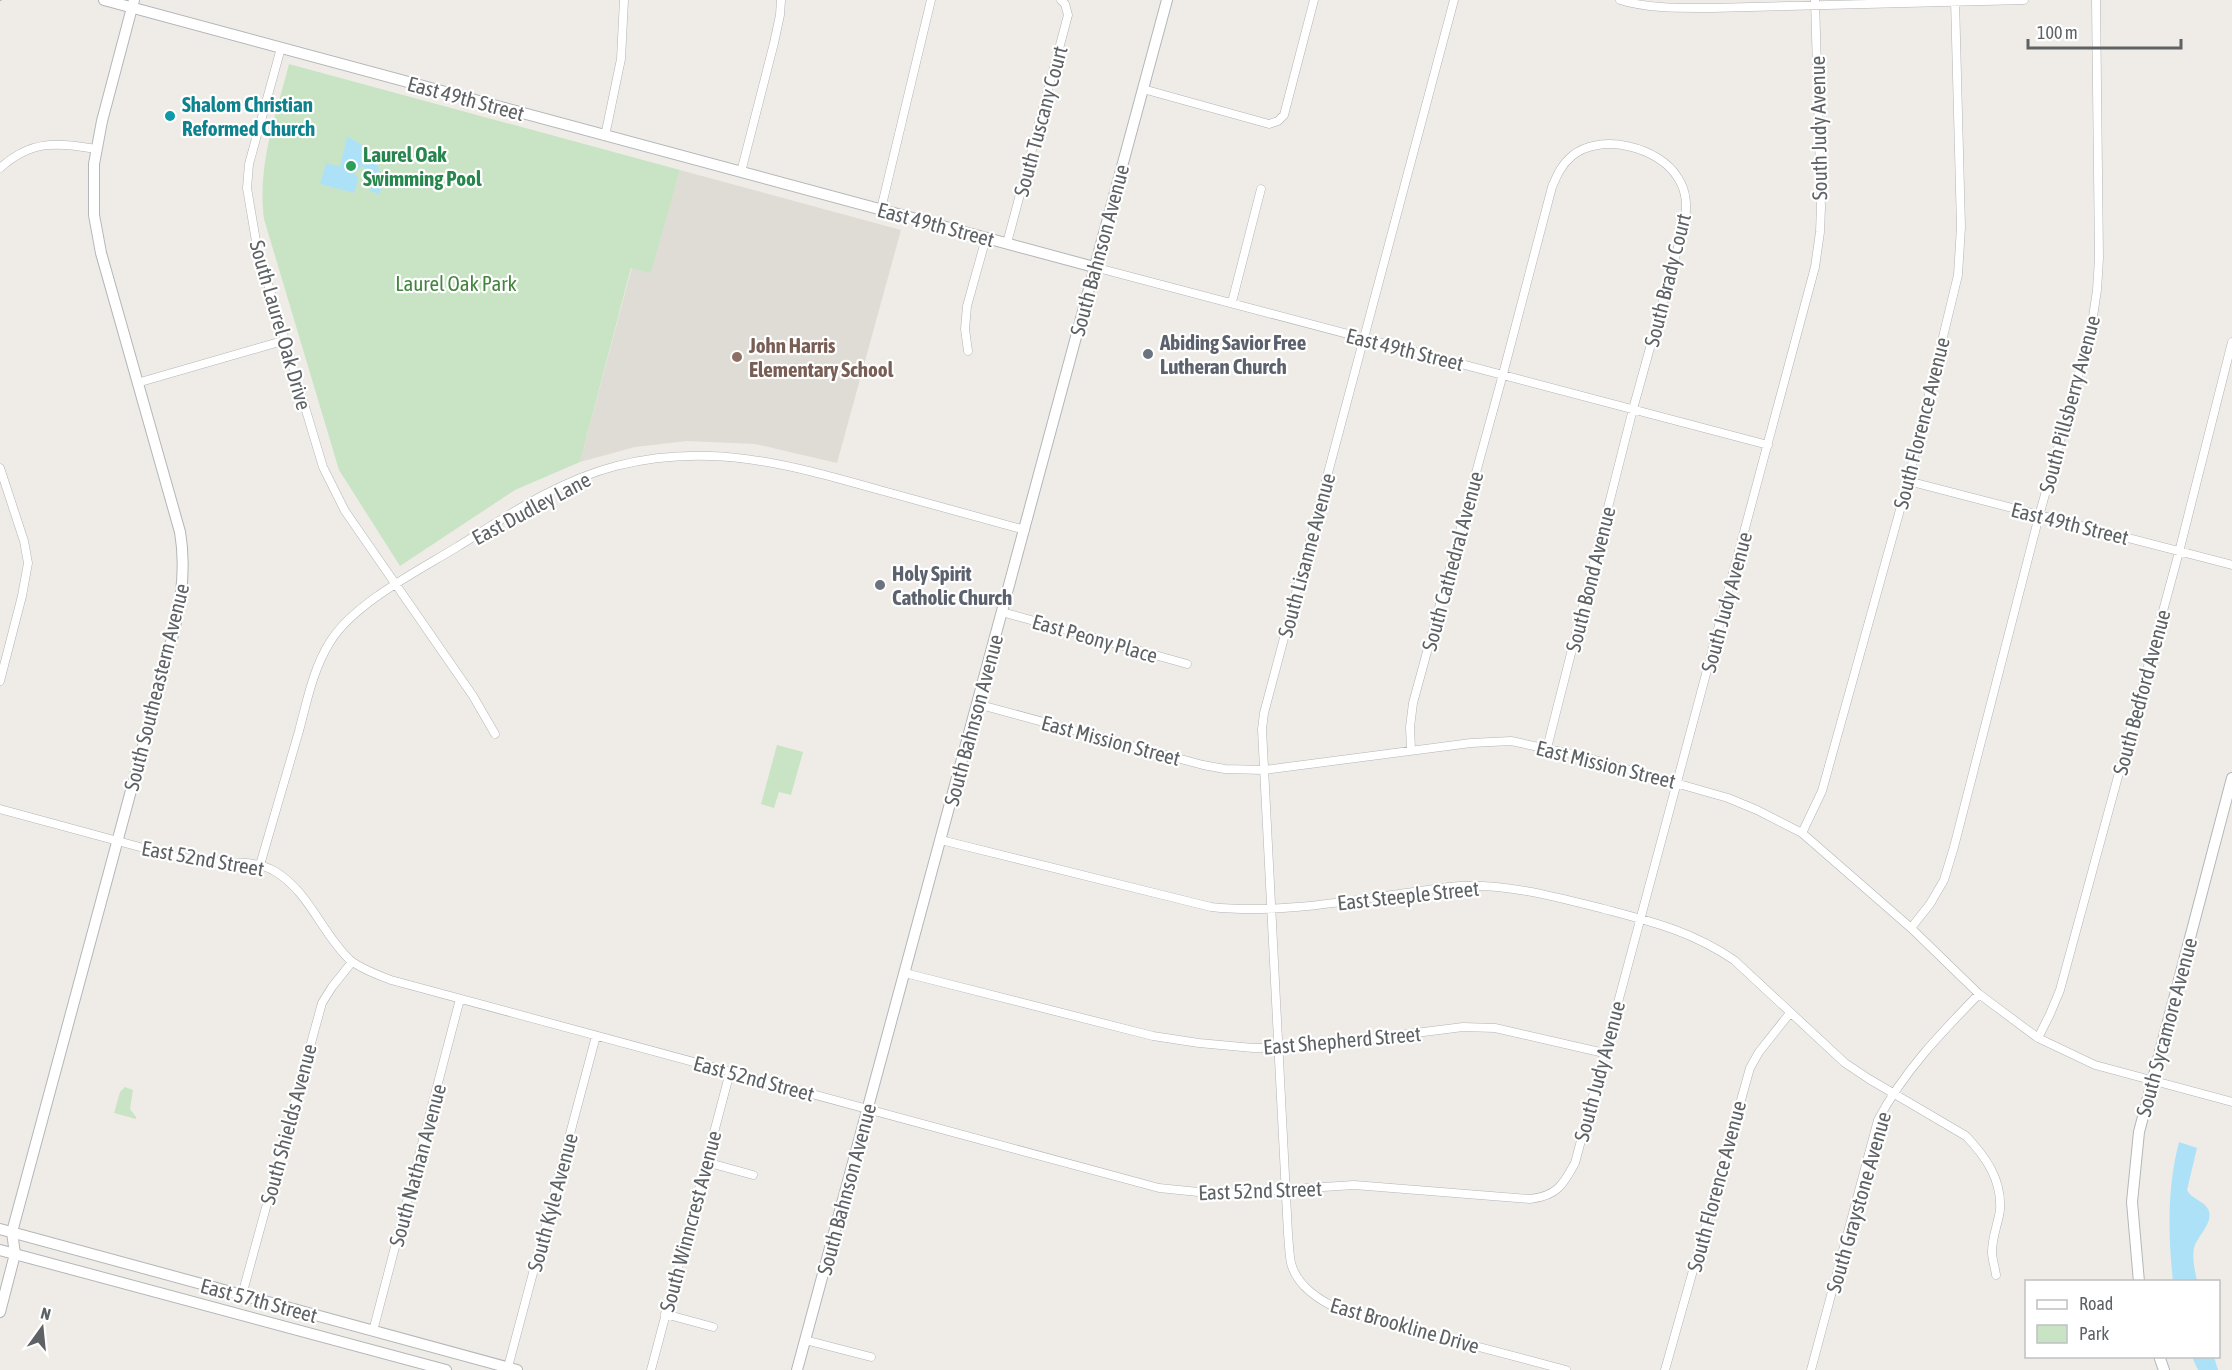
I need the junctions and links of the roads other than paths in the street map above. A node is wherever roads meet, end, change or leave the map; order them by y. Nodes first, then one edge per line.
1 (104, 0) edge
2 (624, 0) edge
3 (781, 0) edge
4 (931, 0) edge
5 (1061, 0) edge
6 (1167, 0) edge
7 (1314, 0) edge
8 (1454, 0) edge
9 (1620, 0) edge
10 (2024, 0) edge
11 (2096, 0) edge
12 (1955, 1) edge
13 (1632, 2) edge
14 (1815, 2) edge
15 (133, 4) edge
16 (281, 48) junction
17 (1143, 89) junction
18 (605, 136) junction
19 (96, 149) junction
20 (0, 168) edge
21 (741, 172) junction
22 (1261, 189) dead end
23 (881, 209) junction
24 (986, 238) junction
25 (1007, 243) junction
26 (1094, 267) junction
27 (1232, 303) junction
28 (1363, 338) junction
29 (286, 340) junction
30 (2232, 342) edge
31 (968, 351) dead end
32 (1503, 374) junction
33 (137, 383) junction
34 (1633, 409) junction
35 (1768, 445) junction
36 (0, 468) edge
37 (1908, 481) junction
38 (2039, 516) junction
39 (1025, 530) junction
40 (2179, 552) junction
41 (2232, 565) edge
42 (396, 584) junction
43 (1002, 612) junction
44 (2, 663) edge
45 (1187, 663) dead end
46 (0, 681) edge
47 (977, 704) junction
48 (495, 734) dead end
49 (1547, 748) junction
50 (1411, 750) junction
51 (1264, 770) junction
52 (2232, 778) edge
53 (1678, 782) junction
54 (0, 809) edge
55 (1802, 833) junction
56 (941, 840) junction
57 (117, 841) junction
58 (260, 865) junction
59 (1271, 909) junction
60 (1640, 919) junction
61 (1911, 928) junction
62 (352, 962) junction
63 (905, 973) junction
64 (1979, 994) junction
65 (460, 999) junction
66 (1790, 1013) junction
67 (596, 1036) junction
68 (2038, 1038) junction
69 (1278, 1047) junction
70 (1604, 1053) junction
71 (730, 1072) junction
72 (2151, 1081) junction
73 (1893, 1093) junction
74 (2232, 1102) edge
75 (868, 1108) junction
76 (1282, 1124) joint
77 (706, 1162) junction
78 (753, 1175) dead end
79 (1286, 1190) junction
80 (1557, 1190) joint
81 (0, 1229) edge
82 (12, 1232) junction
83 (0, 1248) edge
84 (15, 1254) junction
85 (1996, 1275) dead end
86 (2139, 1280) edge
87 (242, 1295) junction
88 (0, 1312) edge
89 (666, 1314) junction
90 (713, 1327) dead end
91 (373, 1331) junction
92 (806, 1340) junction
93 (871, 1358) dead end
94 (513, 1369) edge
95 (446, 1370) edge
96 (651, 1370) edge
97 (797, 1370) edge
98 (1566, 1370) edge
99 (1665, 1370) edge
100 (1811, 1370) edge

1 - 15 main road, East 49th Street
2 - 18 street
3 - 21 street
4 - 23 street
5 - 25 street, South Tuscany Court
6 - 17 main road, South Bahnson Avenue
7 - 17 street
8 - 28 street, South Lisanne Avenue
9 - 13 street
10 - 12 street
11 - 38 street, South Pillsberry Avenue
12 - 14 street
12 - 37 street, South Florence Avenue
13 - 14 street
14 - 35 street, South Judy Avenue
15 - 16 main road, East 49th Street
15 - 19 main road, South Southeastern Avenue
16 - 18 main road, East 49th Street
16 - 29 street, South Laurel Oak Drive
17 - 26 main road, South Bahnson Avenue
18 - 21 main road, East 49th Street
19 - 20 street
19 - 33 main road, South Southeastern Avenue
21 - 23 main road, East 49th Street
22 - 27 street
23 - 24 main road, East 49th Street
24 - 25 main road, East 49th Street
24 - 31 street
25 - 26 main road, East 49th Street
26 - 27 street, East 49th Street
26 - 39 main road, South Bahnson Avenue
27 - 28 street, East 49th Street
28 - 32 street, East 49th Street
28 - 51 street, South Lisanne Avenue
29 - 33 street
29 - 42 street, South Laurel Oak Drive
30 - 40 street, South Bedford Avenue
32 - 34 street, East 49th Street
32 - 34 street, South Brady Court
32 - 50 street, South Cathedral Avenue
33 - 57 main road, South Southeastern Avenue
34 - 35 street, East 49th Street
34 - 49 street, South Bond Avenue
35 - 53 street, South Judy Avenue
36 - 44 street
37 - 38 street, East 49th Street
37 - 55 street, South Florence Avenue
38 - 40 street, East 49th Street
38 - 61 street, South Pillsberry Avenue
39 - 42 street, East Dudley Lane
39 - 43 main road, South Bahnson Avenue
40 - 41 street, East 49th Street
40 - 68 street, South Bedford Avenue
42 - 48 street, South Laurel Oak Drive
42 - 58 street, East Dudley Lane
43 - 45 street, East Peony Place
43 - 47 main road, South Bahnson Avenue
44 - 46 street
47 - 51 street, East Mission Street
47 - 56 main road, South Bahnson Avenue
49 - 50 street, East Mission Street
49 - 53 street, East Mission Street
50 - 51 street, East Mission Street
51 - 59 street, South Lisanne Avenue
52 - 72 main road, South Sycamore Avenue
53 - 55 street, East Mission Street
53 - 60 street, South Judy Avenue
54 - 57 street, East 52nd Street
55 - 61 street, East Mission Street
56 - 59 street, East Steeple Street
56 - 63 main road, South Bahnson Avenue
57 - 58 street, East 52nd Street
57 - 82 main road, South Southeastern Avenue
58 - 62 street, East 52nd Street
59 - 60 street, East Steeple Street
59 - 69 street, South Lisanne Avenue
60 - 66 street, East Steeple Street
60 - 70 street, South Judy Avenue
61 - 64 street, East Mission Street
62 - 65 street, East 52nd Street
62 - 87 street, South Shields Avenue
63 - 69 street, East Shepherd Street
63 - 75 main road, South Bahnson Avenue
64 - 68 street, East Mission Street
64 - 73 street, South Graystone Avenue
65 - 67 street, East 52nd Street
65 - 91 street, South Nathan Avenue
66 - 73 street, East Steeple Street
66 - 99 street, South Florence Avenue
67 - 71 street, East 52nd Street
67 - 94 street, South Kyle Avenue
68 - 72 street, East Mission Street
69 - 70 street, East Shepherd Street
69 - 76 street, South Lisanne Avenue
70 - 80 street, South Judy Avenue
71 - 75 street, East 52nd Street
71 - 77 street, South Winncrest Avenue
72 - 74 street, East Mission Street
72 - 86 main road, South Sycamore Avenue
73 - 85 street, East Steeple Street
73 - 100 street, South Graystone Avenue
75 - 79 street, East 52nd Street
75 - 92 main road, South Bahnson Avenue
76 - 79 street, East Brookline Drive
77 - 78 street
77 - 89 street, South Winncrest Avenue
79 - 80 street, East 52nd Street
79 - 98 street, East Brookline Drive
81 - 82 main road, East 57th Street
82 - 83 main road, South Southeastern Avenue
82 - 84 main road, South Southeastern Avenue
82 - 87 main road, East 57th Street
83 - 84 main road, East 57th Street
84 - 88 main road, South Southeastern Avenue
84 - 95 main road, East 57th Street
87 - 91 main road, East 57th Street
89 - 90 street
89 - 96 street, South Winncrest Avenue
91 - 94 main road, East 57th Street
92 - 93 street
92 - 97 main road, South Bahnson Avenue

